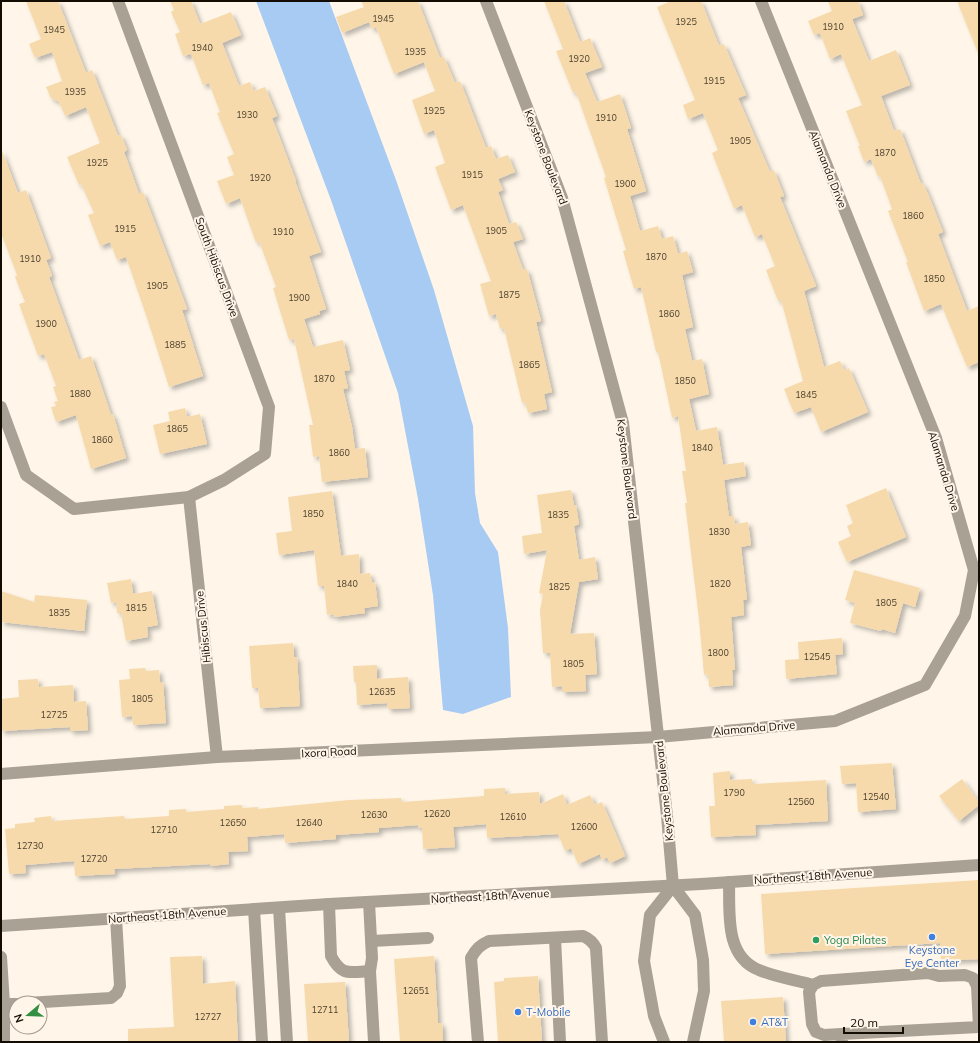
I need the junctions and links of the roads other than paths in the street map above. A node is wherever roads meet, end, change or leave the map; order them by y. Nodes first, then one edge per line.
1 (118, 1) edge
2 (486, 1) edge
3 (760, 1) edge
4 (1, 407) edge
5 (189, 497) junction
6 (658, 737) junction
7 (216, 757) junction
8 (1, 774) edge
9 (979, 865) edge
10 (728, 882) junction
11 (673, 886) junction
12 (370, 902) junction
13 (329, 904) junction
14 (279, 908) junction
15 (254, 909) junction
16 (116, 918) junction
17 (1, 926) edge
18 (428, 938) dead end
19 (555, 938) junction
20 (372, 941) junction
21 (1, 957) edge
22 (370, 971) junction
23 (813, 985) junction
24 (8, 995) edge
25 (48, 1002) edge
26 (8, 1017) edge
27 (842, 1038) edge
28 (4, 1042) edge
29 (262, 1042) edge
30 (287, 1042) edge
31 (374, 1042) edge
32 (478, 1042) edge
33 (560, 1042) edge
34 (602, 1042) edge
35 (664, 1042) edge
36 (693, 1042) edge

1 - 5 street, South Hibiscus Drive
2 - 6 street, Keystone Boulevard
3 - 6 street, Alamanda Drive
4 - 5 street
5 - 7 street, Hibiscus Drive
6 - 7 street, Ixora Road
6 - 11 street, Keystone Boulevard
7 - 8 street, Ixora Road
9 - 10 street, Northeast 18th Avenue
10 - 11 street, Northeast 18th Avenue
10 - 23 street
11 - 12 street, Northeast 18th Avenue
11 - 35 street
11 - 36 street
12 - 13 street, Northeast 18th Avenue
12 - 20 street
13 - 14 street, Northeast 18th Avenue
13 - 22 street
14 - 15 street, Northeast 18th Avenue
14 - 30 street
15 - 16 street, Northeast 18th Avenue
15 - 29 street
16 - 17 street, Northeast 18th Avenue
16 - 25 street
18 - 20 street
19 - 32 street
19 - 33 street
19 - 34 street
20 - 22 street
21 - 24 street
22 - 31 street
23 - 27 street
23 - 27 street
26 - 28 street

